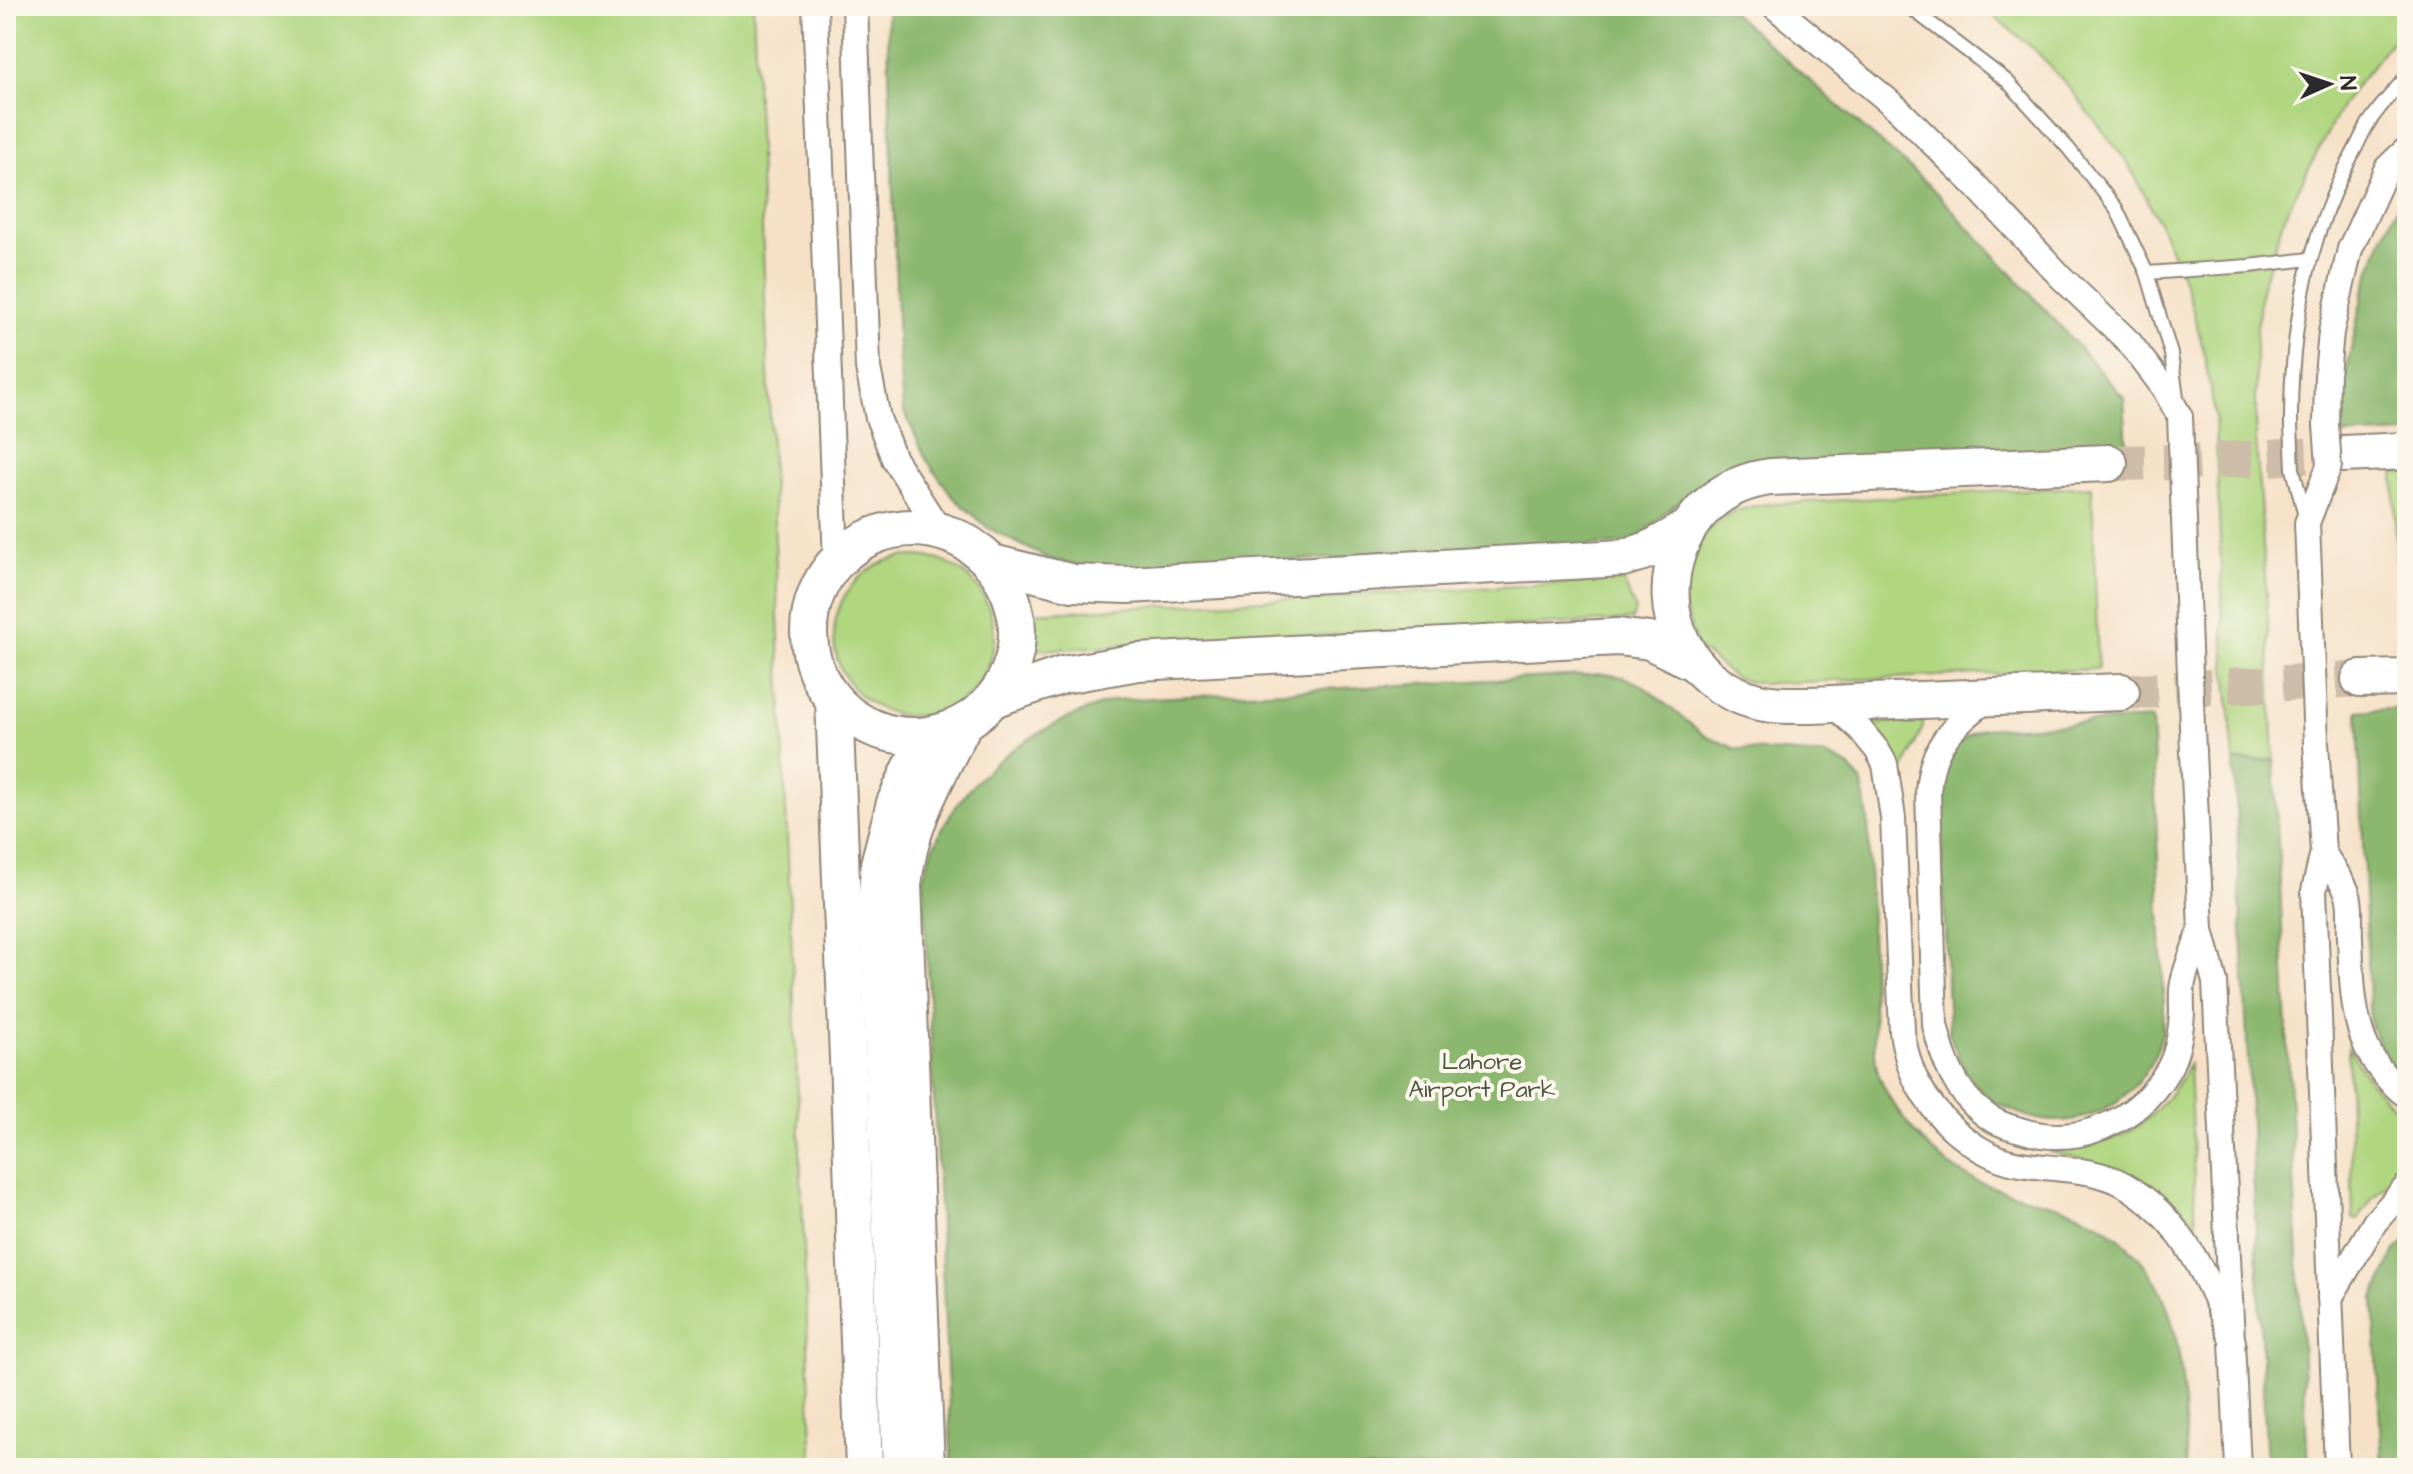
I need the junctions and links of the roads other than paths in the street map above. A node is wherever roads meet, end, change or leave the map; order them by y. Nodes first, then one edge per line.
1 (815, 6) edge
2 (855, 6) edge
3 (1774, 6) edge
4 (1895, 6) edge
5 (1908, 6) edge
6 (1927, 21) junction
7 (2407, 76) edge
8 (2407, 149) edge
9 (2310, 259) junction
10 (2147, 273) junction
11 (2180, 417) junction
12 (2334, 439) junction
13 (2407, 451) edge
14 (2109, 463) tunnel mouth
15 (2307, 523) junction
16 (1688, 528) junction
17 (940, 531) junction
18 (836, 562) junction
19 (992, 563) junction
20 (1695, 663) junction
21 (2407, 678) edge
22 (2360, 679) tunnel mouth
23 (2121, 692) tunnel mouth
24 (1990, 697) junction
25 (993, 699) junction
26 (834, 700) junction
27 (1831, 703) junction
28 (964, 723) junction
29 (926, 736) junction
30 (2323, 852) junction
31 (2201, 930) junction
32 (2407, 1096) edge
33 (2407, 1186) edge
34 (2330, 1298) junction
35 (2233, 1342) junction
36 (864, 1468) edge
37 (901, 1468) edge
38 (926, 1468) edge
39 (2238, 1468) edge
40 (2337, 1468) edge

1 - 18 street
2 - 17 street
3 - 11 street
4 - 6 lane
5 - 6 lane
6 - 10 lane
7 - 9 lane
8 - 12 street
9 - 10 lane
9 - 15 lane, bridge
10 - 11 lane
11 - 31 street, bridge
12 - 13 street
12 - 15 street, bridge
14 - 16 street
15 - 30 street, bridge
16 - 19 street
16 - 20 street
17 - 18 street
17 - 19 street
18 - 26 street
19 - 25 street
20 - 25 street
20 - 27 street
21 - 22 street
23 - 24 street
24 - 27 street
24 - 31 street
25 - 28 street
26 - 29 street
26 - 36 street
27 - 35 street
28 - 29 street
28 - 38 street
29 - 37 street
30 - 32 street
30 - 34 street
31 - 35 street
33 - 34 street
34 - 40 street
35 - 39 street

